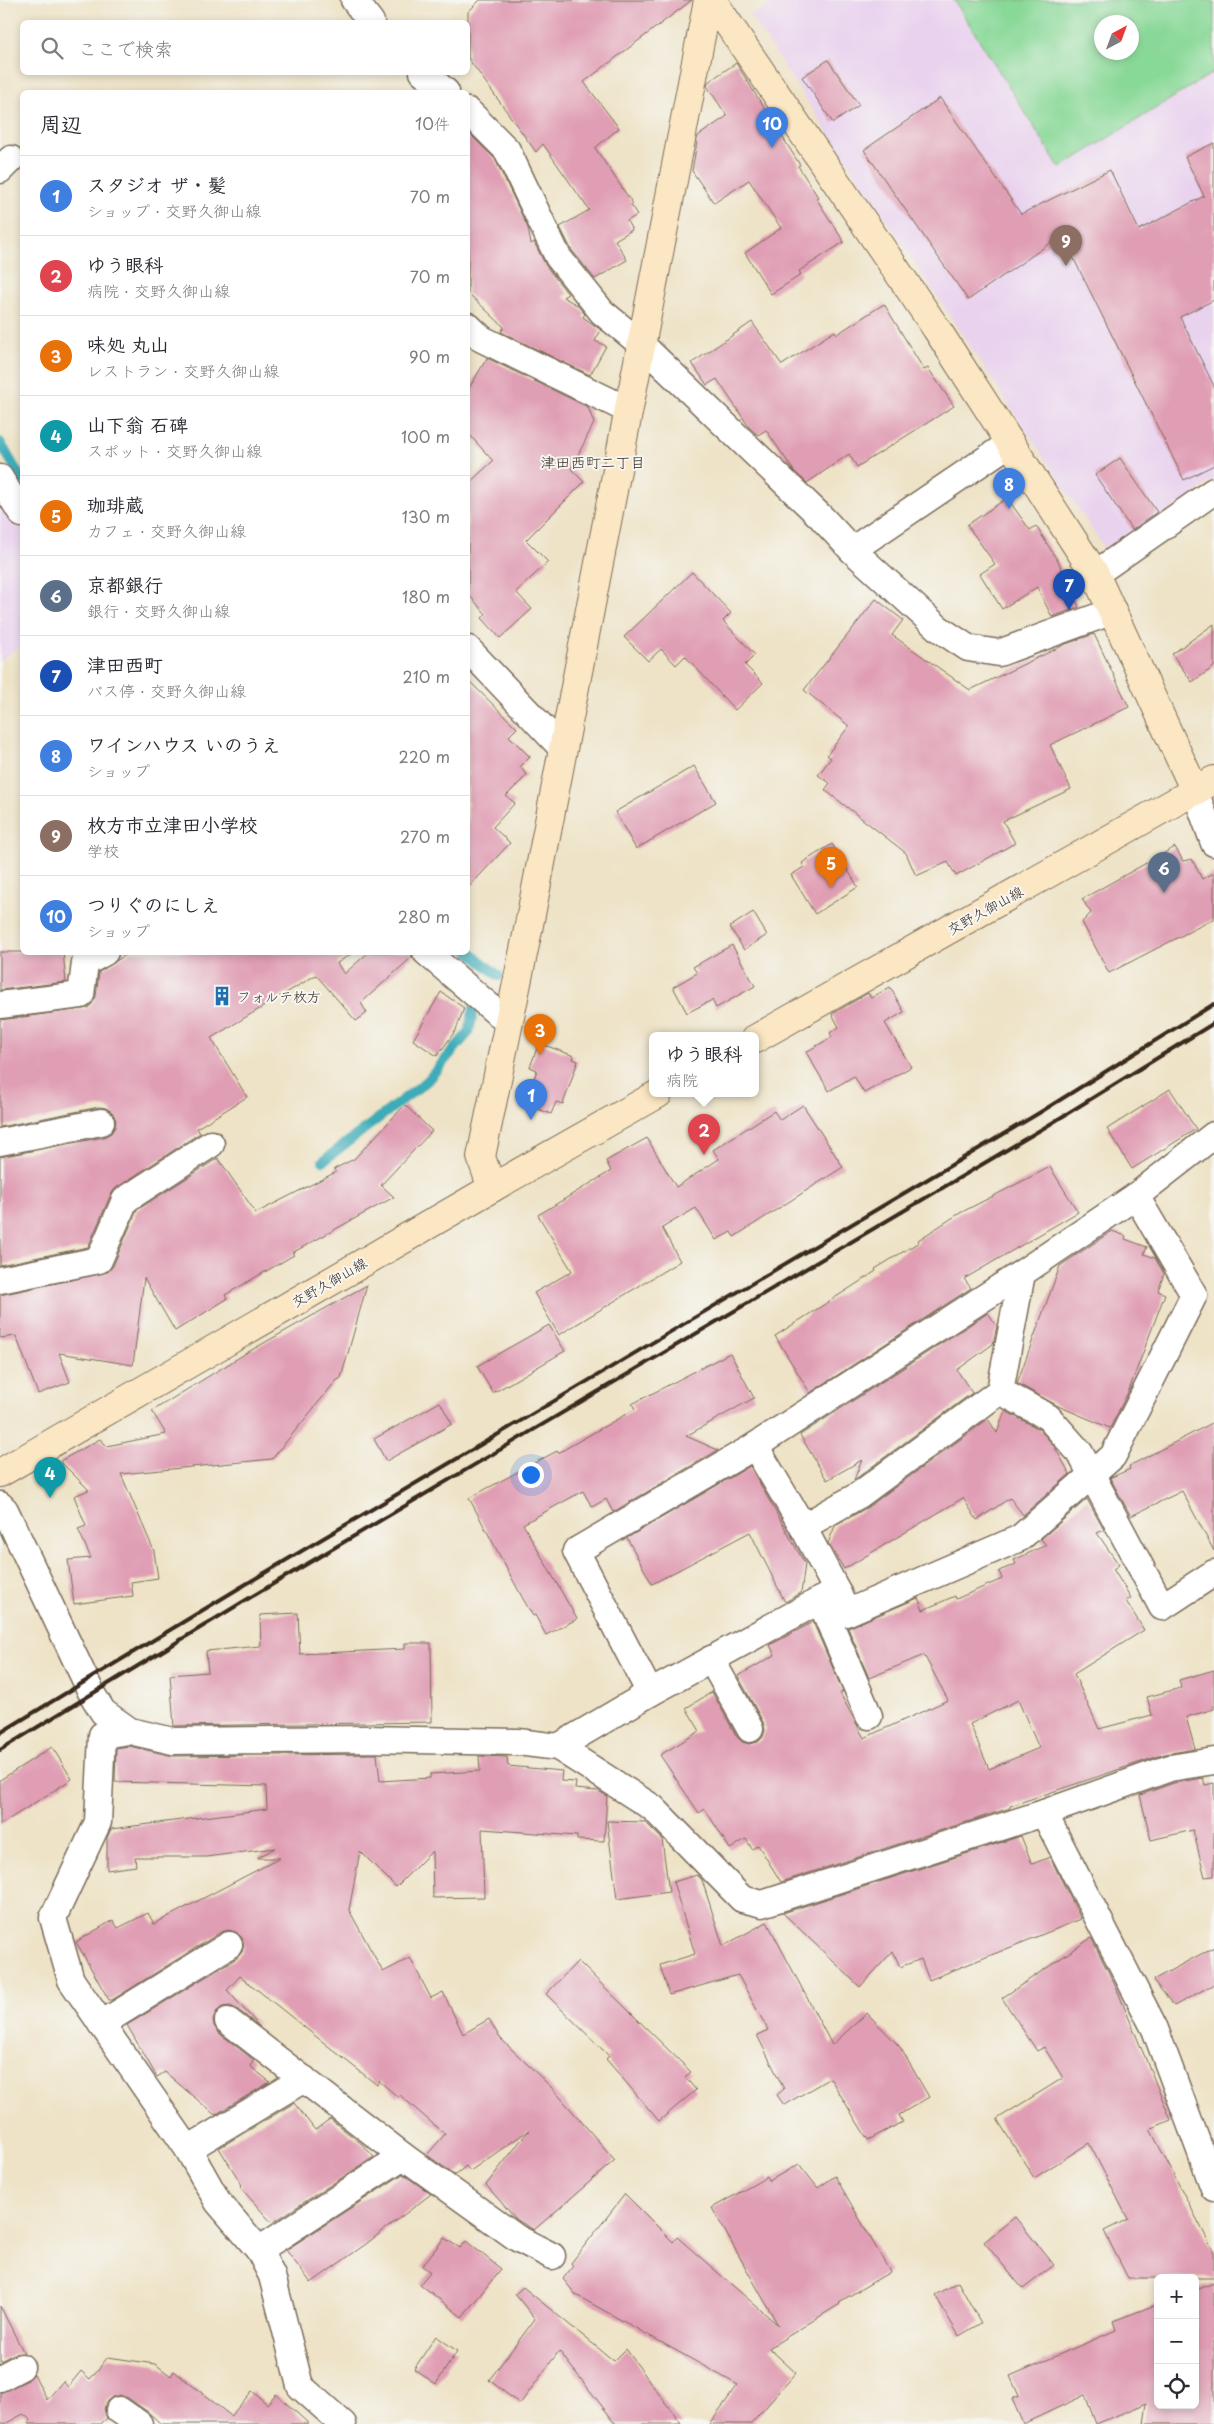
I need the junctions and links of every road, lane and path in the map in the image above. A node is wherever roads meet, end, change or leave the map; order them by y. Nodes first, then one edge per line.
1 (354, 0) edge
2 (708, 0) edge
3 (712, 0) edge
4 (370, 20) edge
5 (426, 75) edge
6 (444, 90) edge
7 (470, 113) edge
8 (472, 339) edge
9 (641, 344) junction
10 (628, 410) junction
11 (1010, 443) junction
12 (0, 478) edge
13 (1214, 491) edge
14 (20, 511) edge
15 (852, 550) junction
16 (1095, 574) junction
17 (1113, 611) junction
18 (470, 651) edge
19 (563, 750) junction
20 (1204, 786) edge
21 (1214, 843) edge
22 (100, 955) edge
23 (430, 955) edge
24 (0, 1005) edge
25 (509, 1023) junction
26 (759, 1037) edge
27 (653, 1097) edge
28 (101, 1122) dead end
29 (1214, 1135) edge
30 (0, 1142) edge
31 (211, 1144) dead end
32 (492, 1188) junction
33 (1136, 1196) junction
34 (1022, 1273) junction
35 (0, 1280) edge
36 (1000, 1391) junction
37 (755, 1446) junction
38 (0, 1473) edge
39 (1090, 1474) junction
40 (0, 1505) edge
41 (803, 1527) junction
42 (1214, 1573) edge
43 (828, 1595) junction
44 (711, 1660) junction
45 (650, 1693) junction
46 (869, 1716) dead end
47 (750, 1729) dead end
48 (130, 1731) junction
49 (558, 1747) junction
50 (1214, 1761) edge
51 (1044, 1813) junction
52 (229, 1945) dead end
53 (228, 2020) dead end
54 (101, 2024) junction
55 (304, 2079) junction
56 (188, 2149) junction
57 (403, 2156) junction
58 (1214, 2186) edge
59 (259, 2250) junction
60 (552, 2256) dead end
61 (343, 2424) edge

1 - 4 street
2 - 9 street
3 - 11 street
5 - 6 street
7 - 9 street
8 - 10 street
9 - 10 street
9 - 15 street
10 - 19 street
11 - 15 street
11 - 16 street
12 - 14 street
13 - 16 street
15 - 17 street
16 - 17 street
17 - 20 street
18 - 19 street
19 - 25 street
20 - 21 street
20 - 26 street, 交野久御山線
22 - 24 street
23 - 25 street
25 - 32 street
27 - 32 street, 交野久御山線
28 - 30 street
29 - 33 street
31 - 35 street
32 - 38 street, 交野久御山線
33 - 34 street
33 - 39 street
34 - 36 street
34 - 37 street
36 - 39 street
36 - 41 street
37 - 41 street
37 - 45 street
39 - 42 street
39 - 43 street
40 - 48 street
41 - 43 street
43 - 44 street
43 - 46 street
44 - 45 street
44 - 47 street
45 - 49 street
48 - 49 street
48 - 54 street
49 - 51 street
50 - 51 street
51 - 58 street
52 - 54 street
53 - 55 street
54 - 56 street
55 - 56 street
55 - 57 street
56 - 59 street
57 - 59 street
57 - 60 street
59 - 61 street

